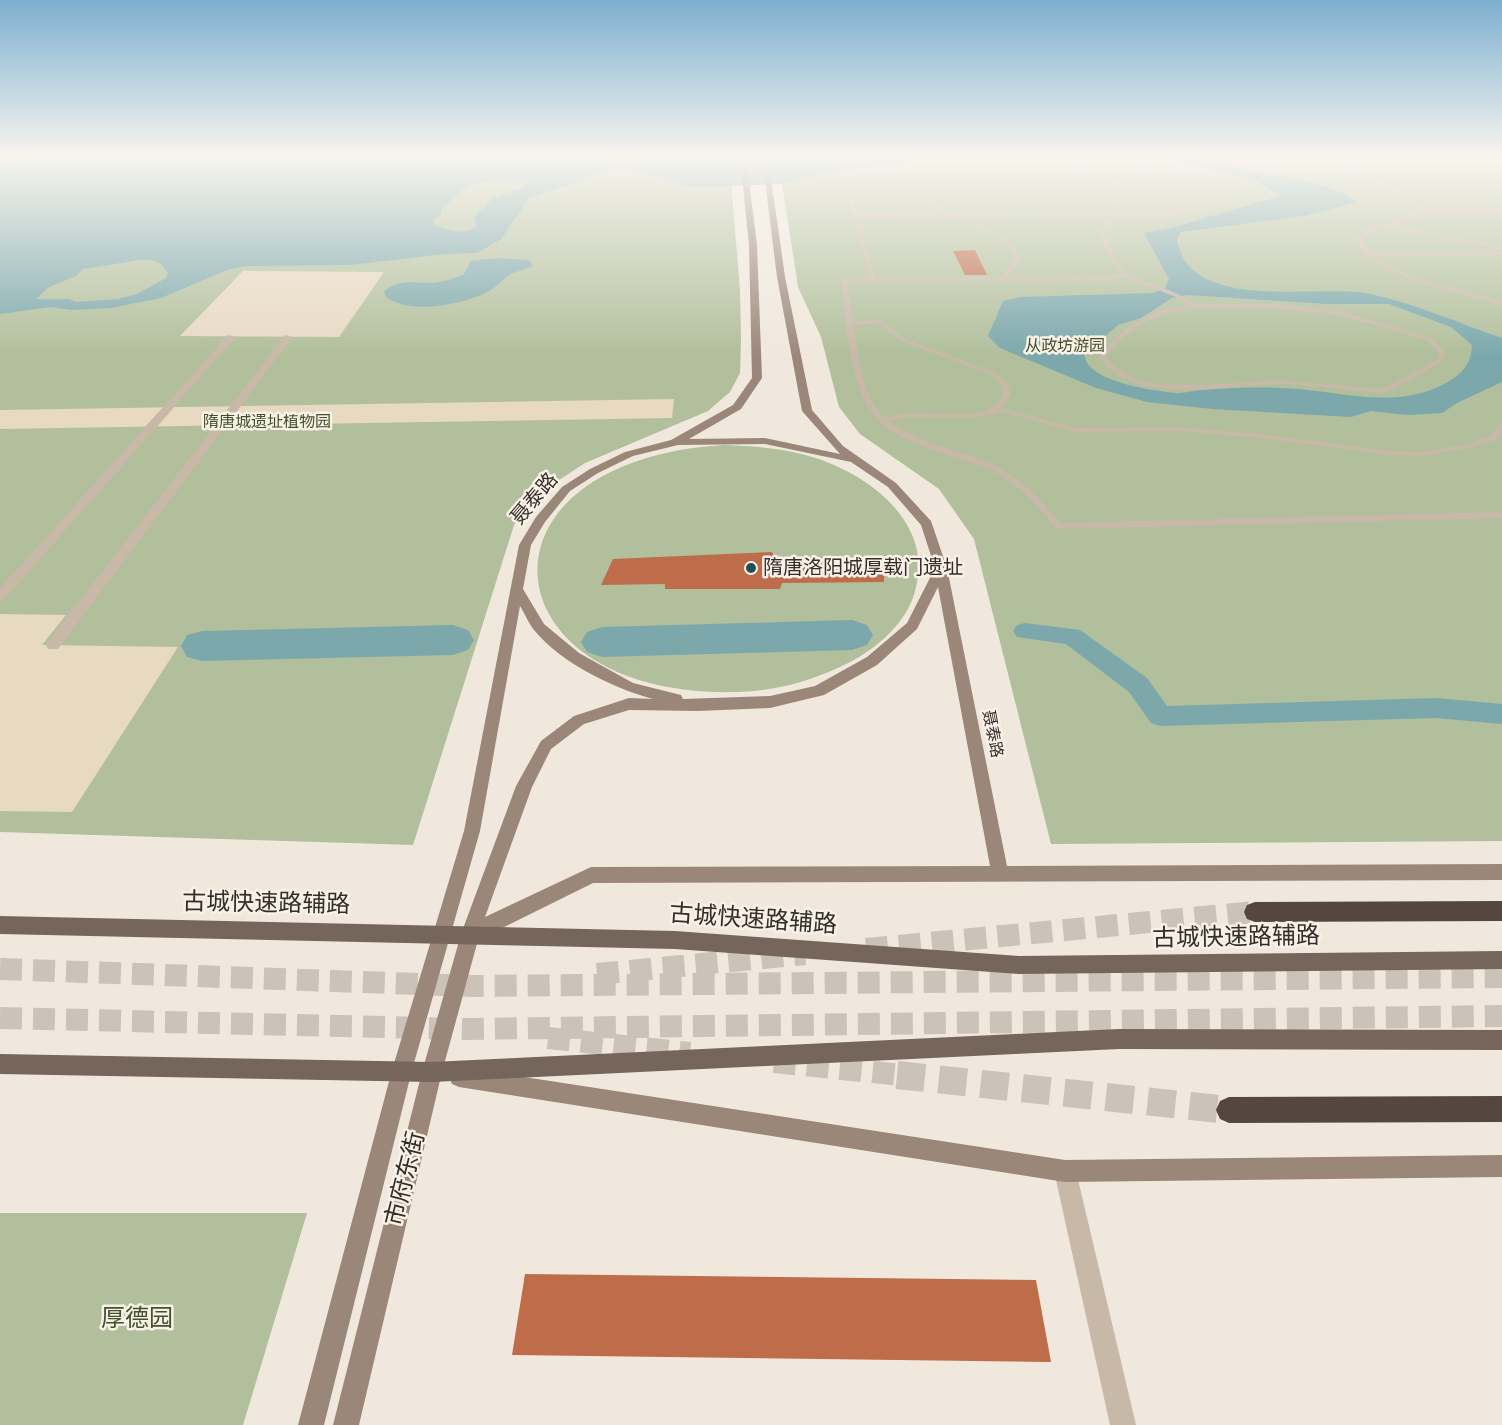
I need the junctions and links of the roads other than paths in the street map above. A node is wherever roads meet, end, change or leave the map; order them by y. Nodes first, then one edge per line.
1 (749, 224) edge
2 (774, 224) edge
3 (857, 224) edge
4 (969, 224) edge
5 (1109, 224) edge
6 (1392, 224) edge
7 (1384, 226) junction
8 (1502, 248) edge
9 (1502, 253) edge
10 (1367, 255) junction
11 (1126, 275) junction
12 (1003, 279) junction
13 (873, 280) junction
14 (1502, 304) edge
15 (1193, 306) junction
16 (851, 323) junction
17 (231, 337) dead end
18 (288, 337) dead end
19 (988, 413) junction
20 (882, 419) junction
21 (1502, 426) edge
22 (675, 442) junction
23 (860, 463) junction
24 (1502, 515) edge
25 (941, 568) junction
26 (517, 589) junction
27 (0, 596) edge
28 (53, 645) dead end
29 (698, 705) junction
30 (1502, 872) edge
31 (1000, 874) junction
32 (1502, 911) edge
33 (1255, 912) tunnel mouth
34 (0, 925) edge
35 (442, 933) junction
36 (470, 934) junction
37 (1502, 960) edge
38 (1502, 1040) edge
39 (0, 1064) edge
40 (402, 1070) junction
41 (432, 1072) junction
42 (1502, 1109) edge
43 (1229, 1110) tunnel mouth
44 (1502, 1166) edge
45 (1065, 1171) junction
46 (311, 1425) edge
47 (346, 1425) edge
48 (1123, 1425) edge

1 - 22 main road, 聂泰路
2 - 23 main road, 聂泰路
3 - 13 lane
4 - 12 lane
5 - 11 lane
6 - 7 lane
7 - 8 lane
7 - 10 lane
9 - 10 lane
10 - 14 lane
11 - 12 lane
11 - 15 lane
12 - 13 lane
13 - 16 lane
15 - 15 lane
16 - 19 lane
16 - 20 lane
17 - 27 street
18 - 28 street
19 - 20 lane
19 - 21 lane
20 - 24 lane
22 - 23 main road
22 - 26 main road, 聂泰路
23 - 25 main road, 聂泰路
25 - 29 main road
25 - 31 main road, 聂泰路
26 - 29 main road
26 - 35 main road, 聂泰路
29 - 36 main road, 市府东街
30 - 31 main road
31 - 36 main road
32 - 33 highway
34 - 35 main road, 古城快速路辅路
35 - 36 main road, 古城快速路辅路
35 - 40 main road, 市府东街
36 - 37 main road, 古城快速路辅路
36 - 41 main road, 市府东街
38 - 41 main road
39 - 40 main road
40 - 41 main road
40 - 46 main road, 市府东街
41 - 45 main road
41 - 47 main road, 市府东街
42 - 43 highway
44 - 45 main road
45 - 48 street

